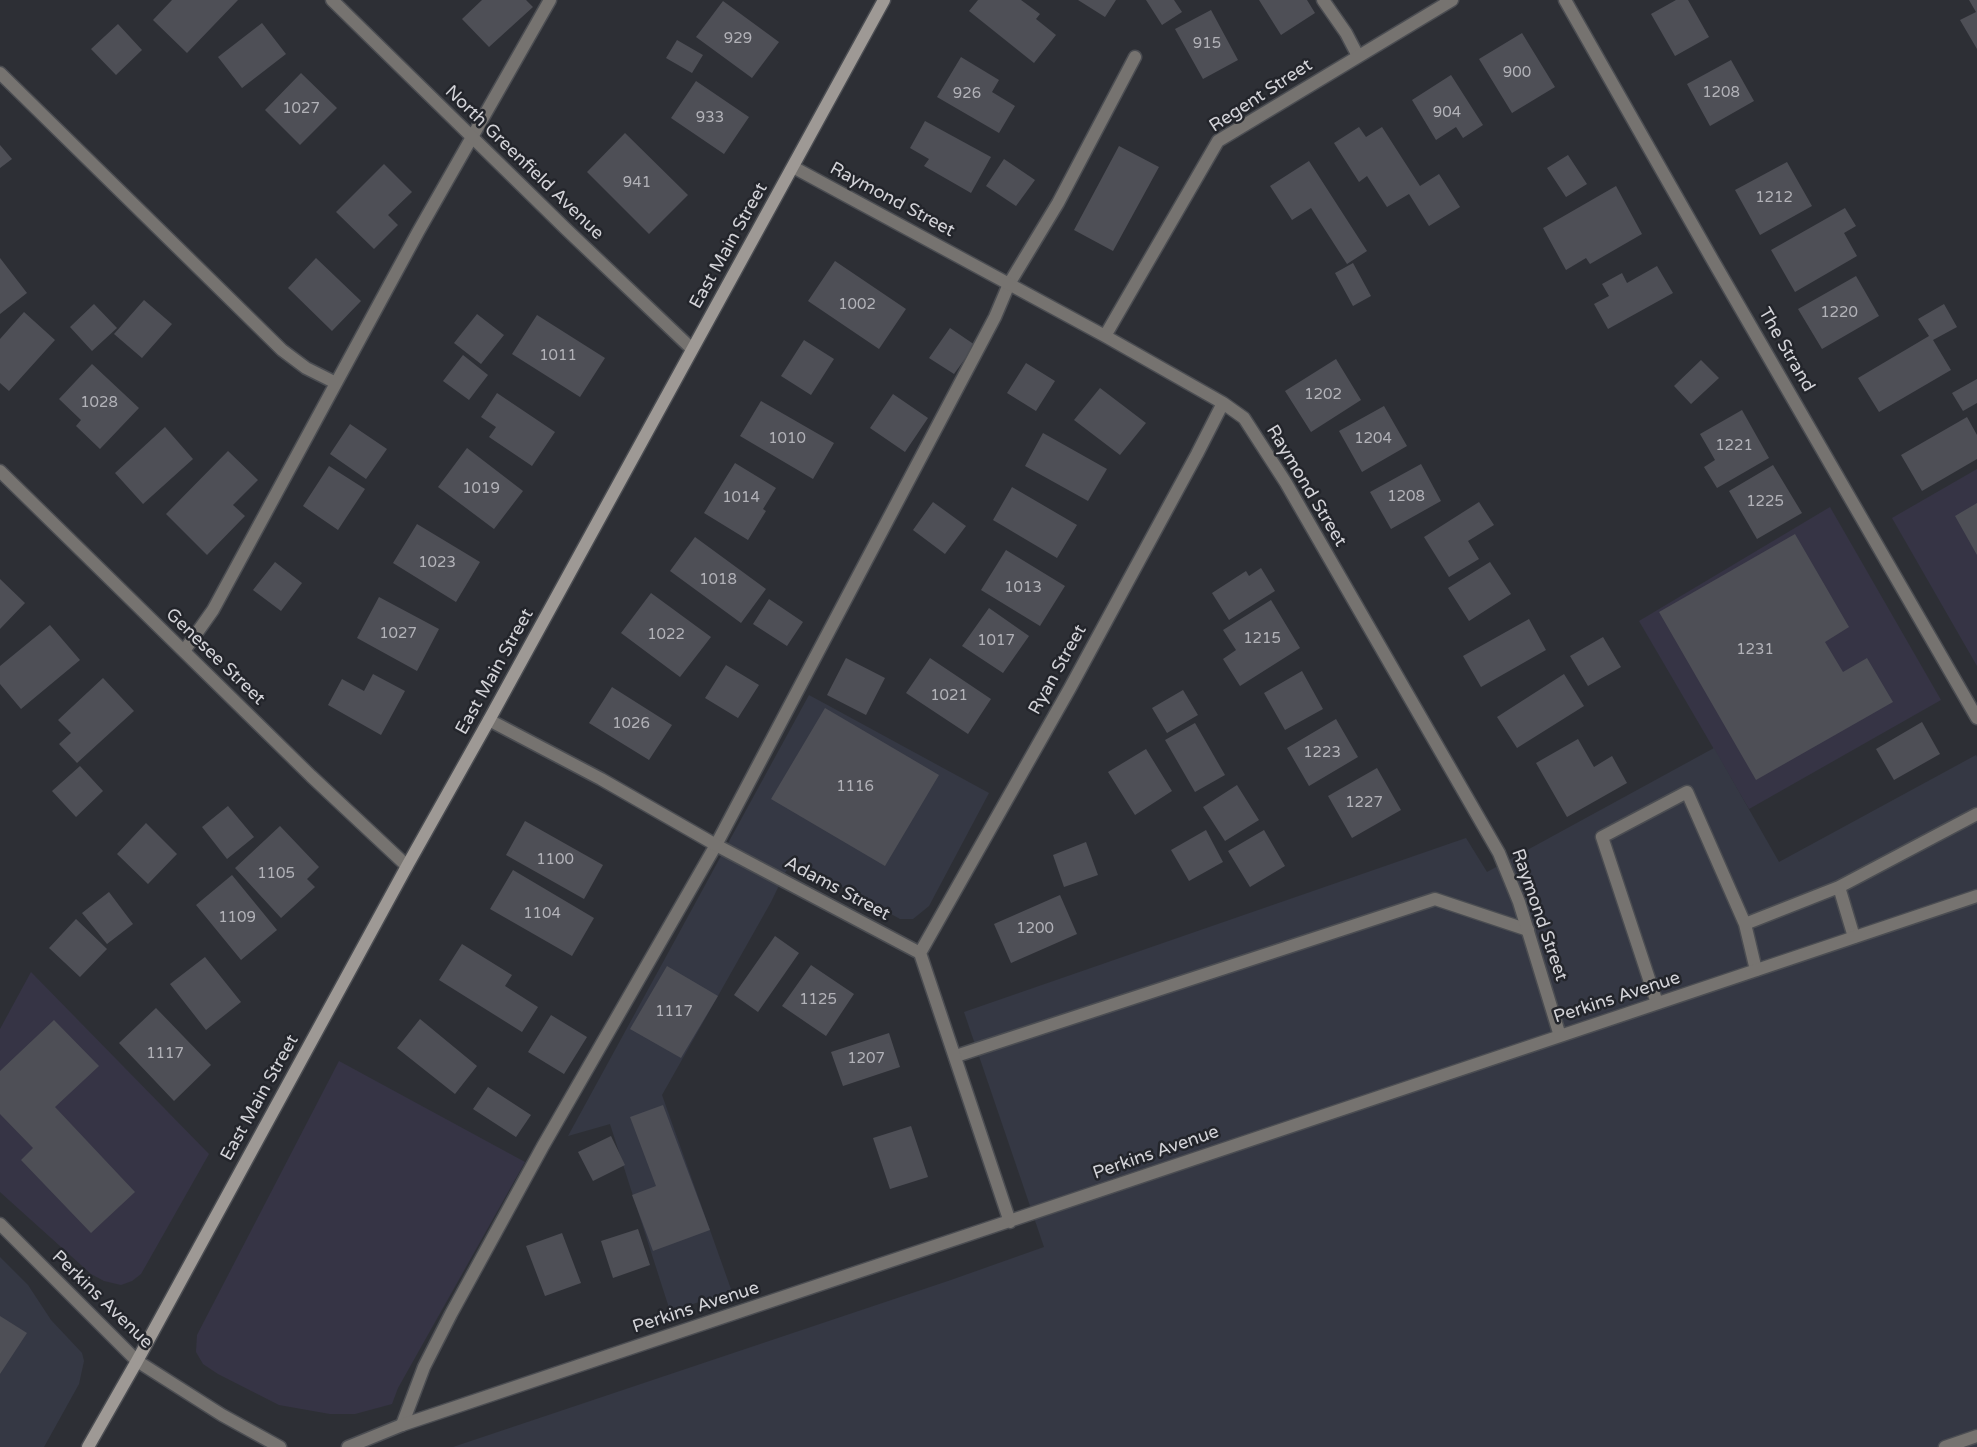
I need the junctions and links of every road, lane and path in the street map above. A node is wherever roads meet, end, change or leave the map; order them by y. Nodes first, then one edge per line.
1 (332, 0) edge
2 (550, 0) edge
3 (884, 0) edge
4 (1323, 0) edge
5 (1452, 0) edge
6 (1565, 0) edge
7 (1358, 56) junction
8 (1135, 57) dead end
9 (0, 73) edge
10 (472, 138) junction
11 (794, 167) junction
12 (1009, 284) junction
13 (1105, 336) junction
14 (692, 349) junction
15 (336, 383) junction
16 (1223, 403) junction
17 (0, 471) edge
18 (184, 651) junction
19 (1977, 718) edge
20 (489, 720) junction
21 (1977, 814) edge
22 (717, 845) junction
23 (407, 866) junction
24 (1839, 887) junction
25 (1977, 896) edge
26 (1745, 924) junction
27 (1528, 930) junction
28 (1854, 937) junction
29 (921, 953) junction
30 (1756, 970) junction
31 (1657, 1003) junction
32 (1560, 1036) junction
33 (956, 1056) junction
34 (1010, 1222) junction
35 (0, 1224) edge
36 (137, 1361) junction
37 (402, 1425) junction
38 (1977, 1436) edge
39 (88, 1447) edge
40 (280, 1447) edge
41 (348, 1447) edge
42 (1945, 1447) edge

1 - 10 street, North Greenfield Avenue
2 - 10 street
3 - 11 main road, East Main Street
4 - 7 street
5 - 7 street, Regent Street
6 - 19 street, The Strand
7 - 13 street, Regent Street
8 - 12 street
9 - 15 street
10 - 14 street, North Greenfield Avenue
10 - 15 street
11 - 12 street, Raymond Street
11 - 14 main road, East Main Street
12 - 13 street, Raymond Street
12 - 22 street
13 - 16 street, Raymond Street
14 - 20 main road, East Main Street
15 - 18 street
16 - 27 street, Raymond Street
16 - 29 street, Ryan Street
17 - 18 street, Genesee Street
18 - 23 street, Genesee Street
20 - 22 street, Adams Street
20 - 23 main road, East Main Street
21 - 24 street
22 - 29 street, Adams Street
22 - 37 street
23 - 36 main road, East Main Street
24 - 26 street
24 - 28 street
25 - 28 street, Perkins Avenue
26 - 30 street
26 - 31 street
27 - 32 street, Raymond Street
27 - 33 street
28 - 30 street, Perkins Avenue
29 - 33 street
30 - 31 street, Perkins Avenue
31 - 32 street, Perkins Avenue
32 - 34 street, Perkins Avenue
33 - 34 street
34 - 37 street, Perkins Avenue
35 - 36 street, Perkins Avenue
36 - 39 main road, East Main Street
36 - 40 street, Perkins Avenue
37 - 41 street, Perkins Avenue
38 - 42 street

